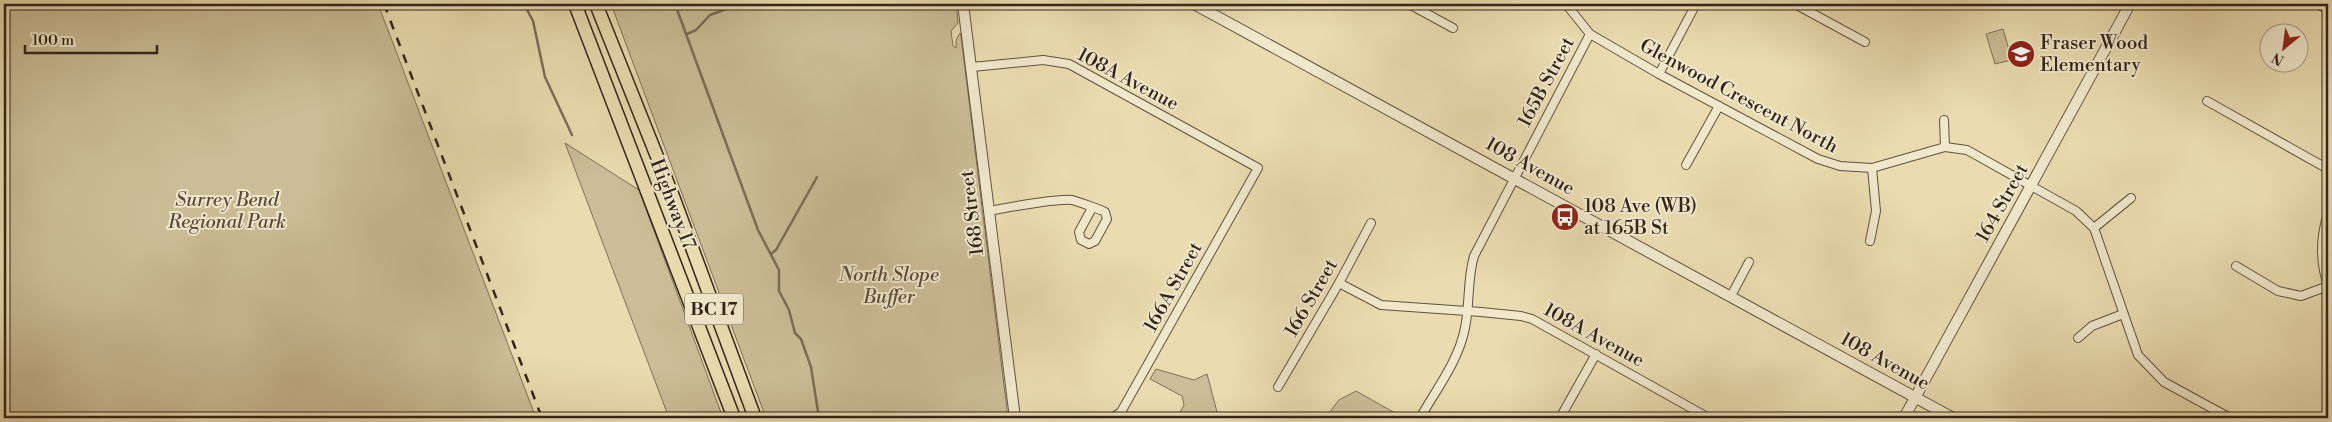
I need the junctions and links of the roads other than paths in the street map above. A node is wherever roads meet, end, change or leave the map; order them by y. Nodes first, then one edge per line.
1 (575, 4) edge
2 (596, 4) edge
3 (963, 4) edge
4 (1194, 4) edge
5 (1409, 4) edge
6 (1566, 4) edge
7 (1696, 4) edge
8 (1795, 4) edge
9 (2130, 4) edge
10 (2318, 4) edge
11 (2328, 10) edge
12 (1453, 28) dead end
13 (1590, 34) junction
14 (1865, 42) dead end
15 (972, 67) junction
16 (1659, 74) junction
17 (2207, 101) dead end
18 (1719, 106) junction
19 (1944, 120) dead end
20 (1945, 147) junction
21 (1686, 165) dead end
22 (1258, 168) joint
23 (1872, 168) junction
24 (2328, 169) edge
25 (1514, 177) junction
26 (2031, 186) junction
27 (2131, 198) dead end
28 (1092, 208) junction
29 (989, 211) junction
30 (2328, 214) edge
31 (1371, 223) dead end
32 (2094, 228) junction
33 (1870, 241) dead end
34 (1749, 262) dead end
35 (2236, 266) dead end
36 (1339, 283) junction
37 (2328, 286) edge
38 (1731, 296) junction
39 (1467, 311) junction
40 (2123, 314) junction
41 (2078, 338) dead end
42 (1596, 354) junction
43 (1278, 387) dead end
44 (1915, 398) junction
45 (734, 418) edge
46 (755, 418) edge
47 (1015, 418) edge
48 (1112, 418) edge
49 (1420, 418) edge
50 (1560, 418) edge
51 (1709, 418) edge
52 (1904, 418) edge
53 (1953, 418) edge
54 (2230, 418) edge

1 - 45 highway, Highway 17 / BC 17
2 - 46 highway, Highway 17 / BC 17
3 - 15 street, 168 Street
4 - 25 street, 108 Avenue
5 - 12 street
6 - 13 street, Glenwood Crescent North
7 - 16 street
8 - 14 street
9 - 26 street, 164 Street
10 - 11 street
13 - 16 street, Glenwood Crescent North
13 - 25 street, 165B Street
15 - 22 street, 108A Avenue
15 - 29 street, 168 Street
16 - 18 street, Glenwood Crescent North
17 - 24 street
18 - 21 street
18 - 23 street, Glenwood Crescent North
19 - 20 street
20 - 23 street, Glenwood Crescent North
20 - 26 street, Glenwood Crescent North
22 - 48 street, 166A Street
23 - 33 street
25 - 38 street, 108 Avenue
25 - 39 street, 165B Street
26 - 32 street, Glenwood Crescent North
26 - 44 street, 164 Street
27 - 32 street
28 - 28 street
28 - 29 street
29 - 47 street, 168 Street
30 - 37 street
31 - 36 street, 166 Street
32 - 40 street, Glenwood Crescent North
34 - 38 street
35 - 37 street
36 - 39 street, 108A Avenue
36 - 43 street, 166 Street
38 - 44 street, 108 Avenue
39 - 42 street, 108A Avenue
39 - 49 street, 165B Street
40 - 41 street
40 - 54 street, Glenwood Crescent North
42 - 50 street
42 - 51 street, 108A Avenue
44 - 52 street, 164 Street
44 - 53 street, 108 Avenue

